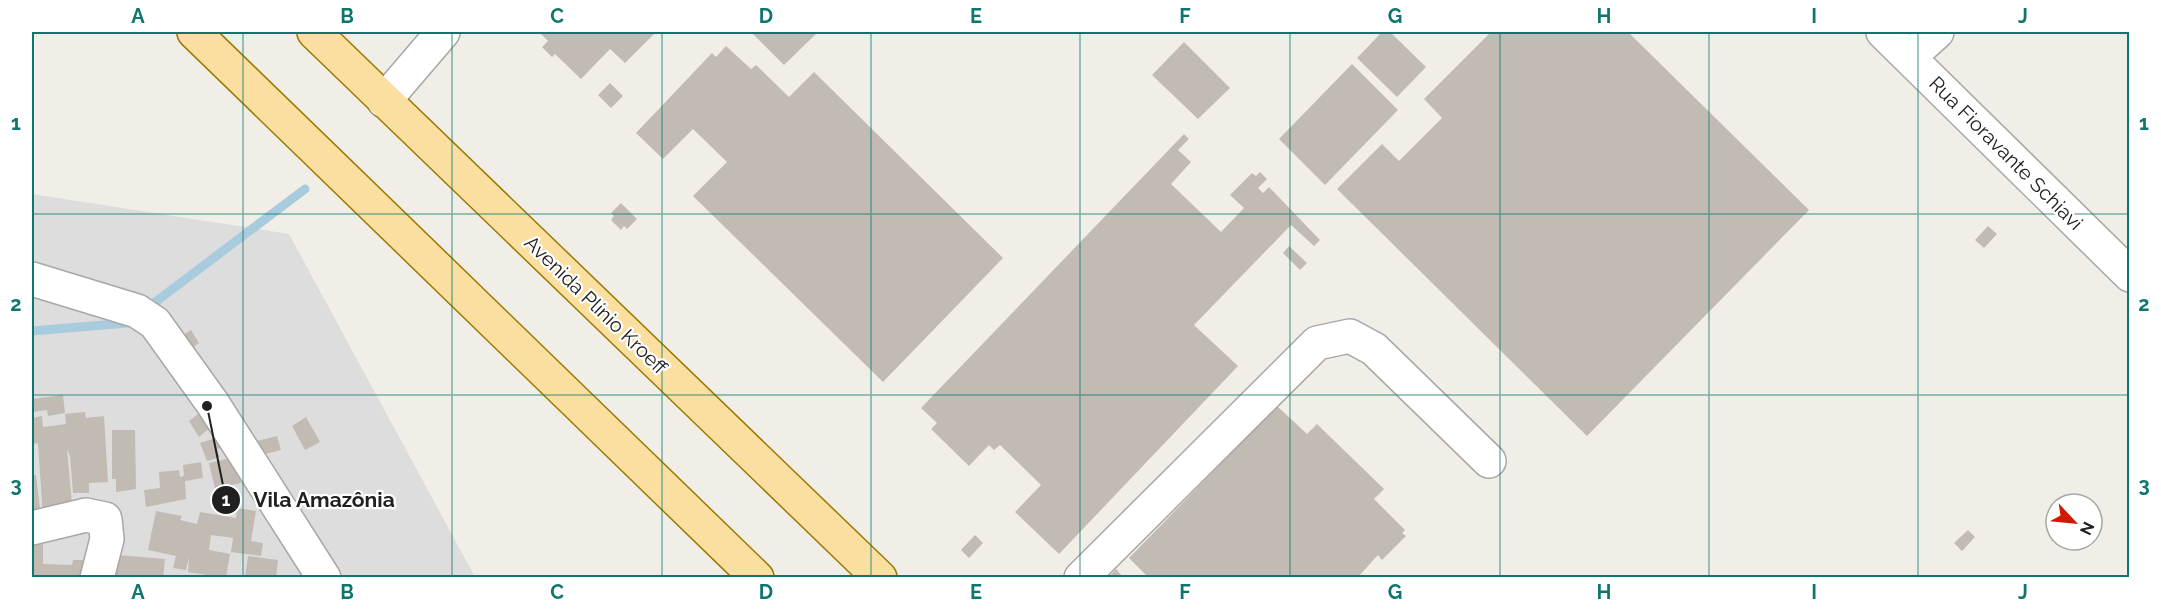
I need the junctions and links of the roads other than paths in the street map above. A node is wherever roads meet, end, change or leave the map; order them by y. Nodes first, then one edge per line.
1 (194, 32) edge
2 (314, 32) edge
3 (444, 32) edge
4 (1883, 32) edge
5 (1937, 32) edge
6 (1909, 57) junction
7 (384, 101) junction
8 (2130, 275) edge
9 (32, 279) edge
10 (1489, 461) dead end
11 (32, 528) edge
12 (97, 578) edge
13 (324, 578) edge
14 (757, 578) edge
15 (880, 578) edge
16 (1081, 578) edge

1 - 14 main road
2 - 7 main road, Avenida Plínio Kroeff
3 - 7 street
4 - 6 street, Rua Fioravante Schiavi
5 - 6 street
6 - 8 street, Rua Fioravante Schiavi
7 - 15 main road, Avenida Plínio Kroeff
9 - 13 street
10 - 16 street
11 - 12 street

